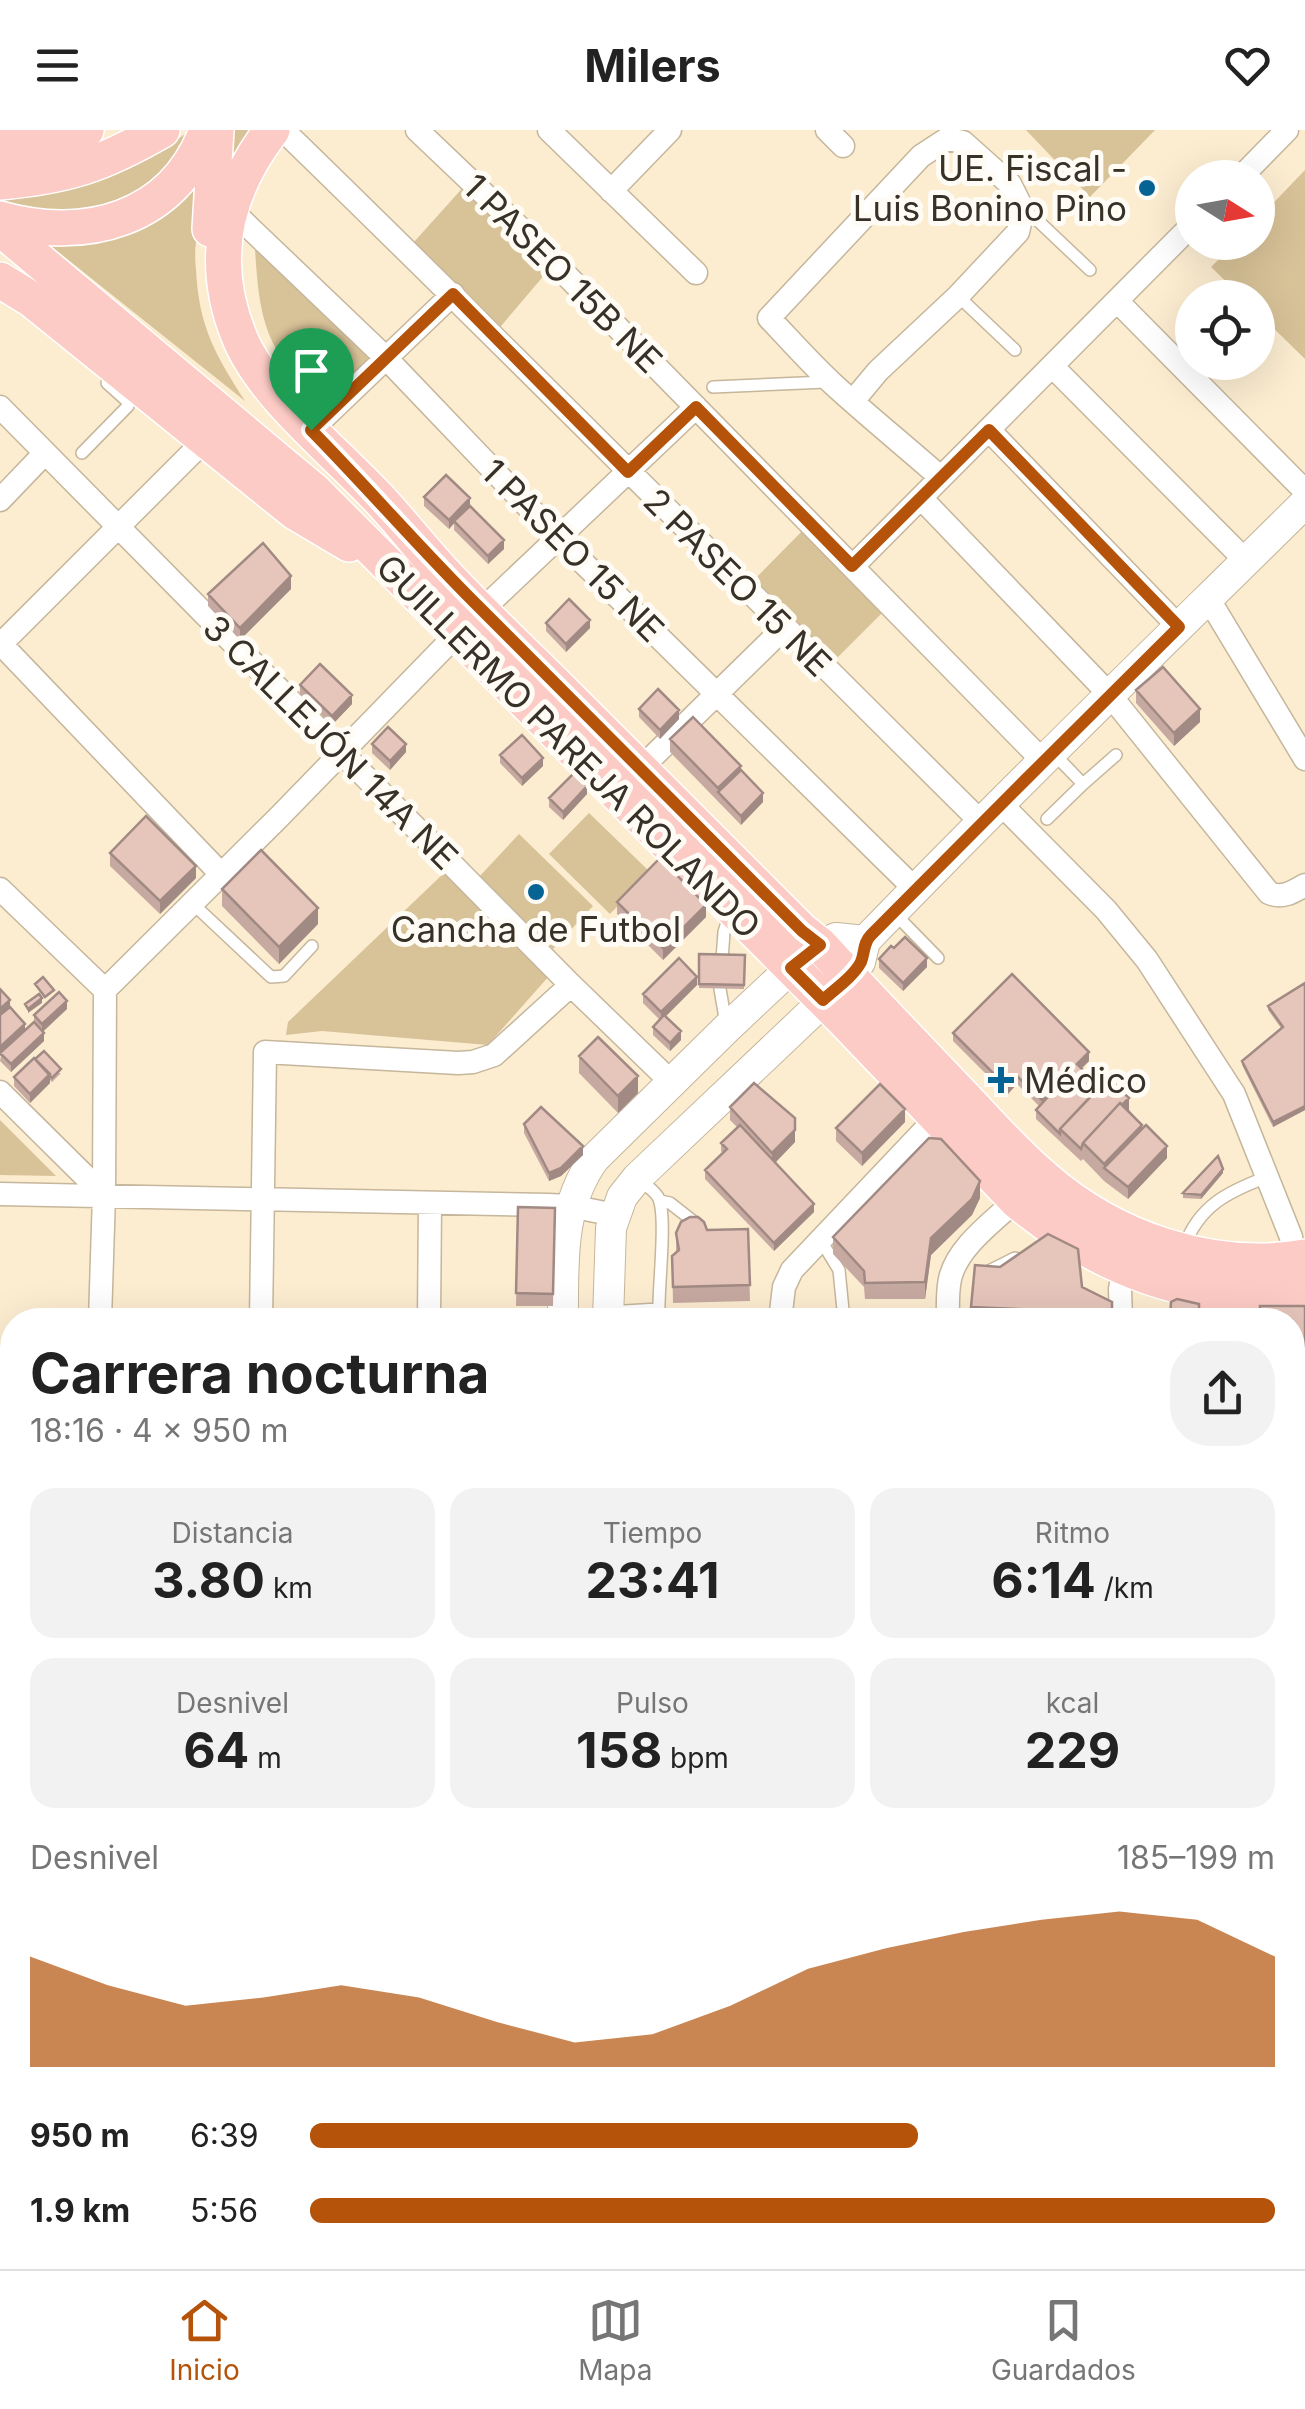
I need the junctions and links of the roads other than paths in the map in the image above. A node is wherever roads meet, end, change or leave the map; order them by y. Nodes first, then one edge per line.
1 (86, 130) edge
2 (162, 130) edge
3 (207, 130) edge
4 (216, 130) edge
5 (272, 130) edge
6 (283, 130) edge
7 (417, 130) edge
8 (549, 130) edge
9 (670, 130) edge
10 (1288, 130) edge
11 (0, 147) edge
12 (1258, 160) edge
13 (0, 182) edge
14 (612, 191) junction
15 (230, 208) junction
16 (1022, 210) junction
17 (0, 218) edge
18 (12, 238) edge
19 (1175, 243) edge
20 (1090, 270) dead end
21 (696, 274) dead end
22 (0, 280) edge
23 (453, 294) junction
24 (958, 296) junction
25 (1117, 301) junction
26 (1015, 350) dead end
27 (386, 358) junction
28 (1052, 366) junction
29 (119, 370) junction
30 (830, 382) junction
31 (713, 388) dead end
32 (852, 402) junction
33 (699, 404) junction
34 (0, 407) edge
35 (311, 430) junction
36 (989, 430) junction
37 (206, 439) junction
38 (45, 453) junction
39 (82, 454) dead end
40 (628, 472) junction
41 (940, 477) junction
42 (1305, 490) edge
43 (921, 498) junction
44 (0, 500) edge
45 (1305, 503) edge
46 (118, 527) junction
47 (558, 538) junction
48 (1246, 561) junction
49 (852, 566) junction
50 (430, 583) junction
51 (1208, 598) junction
52 (469, 622) junction
53 (784, 627) junction
54 (1179, 627) junction
55 (0, 645) edge
56 (718, 694) junction
57 (1110, 695) junction
58 (342, 753) junction
59 (1116, 755) dead end
60 (1048, 756) junction
61 (1305, 759) edge
62 (640, 769) junction
63 (1082, 784) junction
64 (991, 812) junction
65 (1047, 818) dead end
66 (221, 874) junction
67 (1305, 885) edge
68 (0, 889) edge
69 (916, 891) junction
70 (192, 903) junction
71 (731, 909) junction
72 (894, 913) junction
73 (865, 941) junction
74 (820, 945) junction
75 (312, 946) dead end
76 (938, 958) dead end
77 (722, 960) edge
78 (791, 968) junction
79 (571, 984) junction
80 (836, 988) junction
81 (720, 989) edge
82 (104, 990) junction
83 (726, 1028) junction
84 (664, 1075) dead end
85 (0, 1092) edge
86 (937, 1118) junction
87 (1267, 1177) junction
88 (636, 1178) junction
89 (0, 1194) edge
90 (104, 1196) junction
91 (264, 1199) junction
92 (660, 1200) junction
93 (1016, 1200) junction
94 (430, 1202) junction
95 (570, 1206) junction
96 (615, 1215) junction
97 (702, 1227) edge
98 (820, 1239) junction
99 (1182, 1252) junction
100 (1032, 1262) edge
101 (1124, 1266) junction
102 (1301, 1269) edge
103 (988, 1272) edge
104 (100, 1308) edge
105 (261, 1308) edge
106 (429, 1308) edge
107 (563, 1308) edge
108 (608, 1308) edge
109 (659, 1308) edge
110 (781, 1308) edge
111 (843, 1308) edge
112 (948, 1308) edge
113 (1121, 1308) edge

1 - 11 main road
2 - 13 main road
3 - 17 main road
4 - 50 main road
5 - 15 main road
6 - 23 street, 2 PASEO 15 NE
7 - 33 street, 1 PASEO 15B NE
8 - 14 street
9 - 14 street
10 - 12 street
14 - 21 street
15 - 27 street, 1 PASEO 15 NE
15 - 35 main road
16 - 20 lane
16 - 24 street
16 - 30 street
18 - 50 main road, GUILLERMO PAREJA ROLANDO
19 - 25 street
22 - 29 main road
23 - 27 street
23 - 40 street, 2 PASEO 15 NE
24 - 26 lane
24 - 32 street
25 - 28 street
25 - 42 street
27 - 35 street
27 - 47 street, 1 PASEO 15 NE
28 - 36 street
28 - 48 street
29 - 37 main road
29 - 39 lane
30 - 31 lane
30 - 32 street
32 - 41 street
33 - 40 street
33 - 49 street, 1 PASEO 15B NE
34 - 38 street, 3 CALLEJÓN 14A NE
35 - 50 main road
36 - 41 street
36 - 54 street
37 - 46 street
37 - 50 main road
38 - 44 street
38 - 46 street, 3 CALLEJÓN 14A NE
40 - 47 street
40 - 53 street, 2 PASEO 15 NE
41 - 43 street
43 - 49 street
43 - 57 street
45 - 48 street
46 - 55 street
46 - 58 street, 3 CALLEJÓN 14A NE
47 - 52 street
47 - 56 street, 1 PASEO 15 NE
48 - 51 street
49 - 60 street, 1 PASEO 15B NE
50 - 52 main road, GUILLERMO PAREJA ROLANDO
51 - 54 street
51 - 61 street
52 - 58 street
52 - 62 main road, GUILLERMO PAREJA ROLANDO
52 - 71 main road, GUILLERMO PAREJA ROLANDO
53 - 56 street
53 - 64 street, 2 PASEO 15 NE
54 - 57 street
55 - 66 street
56 - 62 street
56 - 69 street, 1 PASEO 15 NE
57 - 60 street
57 - 67 street
58 - 66 street
58 - 79 street, 3 CALLEJÓN 14A NE
59 - 63 lane
60 - 63 lane
60 - 64 street
62 - 74 main road, GUILLERMO PAREJA ROLANDO
63 - 65 lane
64 - 69 street
64 - 87 street, 2 PASEO 15 NE
66 - 70 street
68 - 82 street
69 - 72 street
70 - 75 lane
70 - 82 street
71 - 77 lane
71 - 78 main road, GUILLERMO PAREJA ROLANDO
72 - 73 street
72 - 76 lane
73 - 74 street
73 - 80 street
74 - 78 street
74 - 80 main road, GUILLERMO PAREJA ROLANDO
78 - 80 main road, GUILLERMO PAREJA ROLANDO
78 - 83 street
79 - 84 street, 3 CALLEJÓN 14A NE
79 - 91 street
80 - 86 main road, GUILLERMO PAREJA ROLANDO
80 - 88 street
80 - 99 main road, GUILLERMO PAREJA ROLANDO
81 - 83 lane
82 - 90 street
83 - 95 street
85 - 90 street
86 - 93 main road, GUILLERMO PAREJA ROLANDO
86 - 98 street
87 - 99 lane
87 - 102 street, 2 PASEO 15 NE
88 - 92 lane
88 - 96 street
89 - 90 street
90 - 91 street
90 - 104 street
91 - 94 street
91 - 105 street
92 - 97 lane
92 - 109 lane
93 - 101 main road, GUILLERMO PAREJA ROLANDO
93 - 112 street
94 - 95 street
94 - 106 street
95 - 96 street
95 - 107 street
96 - 108 street
98 - 110 street
98 - 111 lane
99 - 102 main road, GUILLERMO PAREJA ROLANDO
100 - 103 lane
101 - 102 main road, GUILLERMO PAREJA ROLANDO
101 - 113 street

